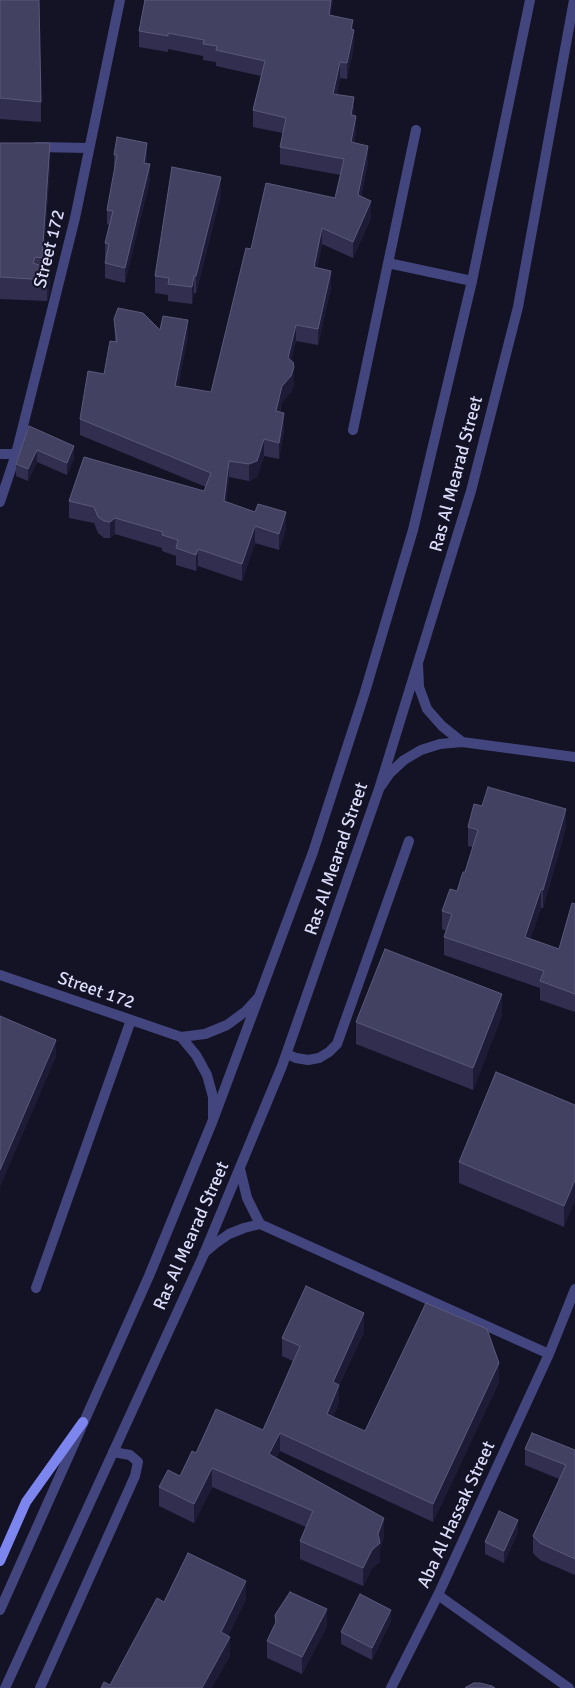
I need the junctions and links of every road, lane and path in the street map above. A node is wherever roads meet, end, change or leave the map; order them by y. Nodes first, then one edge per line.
1 (120, 0) edge
2 (530, 0) edge
3 (574, 0) edge
4 (416, 130) dead end
5 (29, 146) edge
6 (88, 148) junction
7 (388, 263) junction
8 (472, 281) junction
9 (353, 430) dead end
10 (0, 454) edge
11 (16, 454) junction
12 (0, 502) edge
13 (418, 664) junction
14 (462, 742) junction
15 (575, 757) edge
16 (379, 789) junction
17 (409, 841) dead end
18 (0, 975) edge
19 (261, 996) junction
20 (131, 1020) junction
21 (181, 1037) junction
22 (287, 1054) junction
23 (213, 1120) junction
24 (240, 1169) junction
25 (260, 1224) junction
26 (204, 1254) junction
27 (36, 1288) dead end
28 (575, 1288) edge
29 (549, 1354) junction
30 (83, 1422) junction
31 (113, 1452) junction
32 (0, 1561) edge
33 (438, 1595) junction
34 (0, 1610) edge
35 (5, 1688) edge
36 (40, 1688) edge
37 (391, 1688) edge
38 (569, 1688) edge

1 - 6 street, Street 172
2 - 8 street, Ras Al Mearad Street
3 - 13 street, Ras Al Mearad Street
4 - 7 street
5 - 6 street
6 - 11 street, Street 172
7 - 8 street
7 - 9 street
8 - 19 street, Ras Al Mearad Street
10 - 11 street
11 - 12 street, Street 172
13 - 14 street
13 - 16 street, Ras Al Mearad Street
14 - 15 street
14 - 16 street
16 - 22 street, Ras Al Mearad Street
17 - 22 street
18 - 20 street, Street 172
19 - 21 street, Street 172
19 - 23 street, Ras Al Mearad Street
20 - 21 street, Street 172
20 - 27 street
21 - 23 street
22 - 24 street, Ras Al Mearad Street
23 - 30 street, Ras Al Mearad Street
24 - 25 street
24 - 26 street, Ras Al Mearad Street
25 - 26 street
25 - 29 street
26 - 31 street, Ras Al Mearad Street
28 - 29 street, Aba Al Hassak Street
29 - 33 street, Aba Al Hassak Street
30 - 32 main road
30 - 34 street, Ras Al Mearad Street
31 - 35 street, Ras Al Mearad Street
31 - 36 street
33 - 37 street, Aba Al Hassak Street
33 - 38 street

